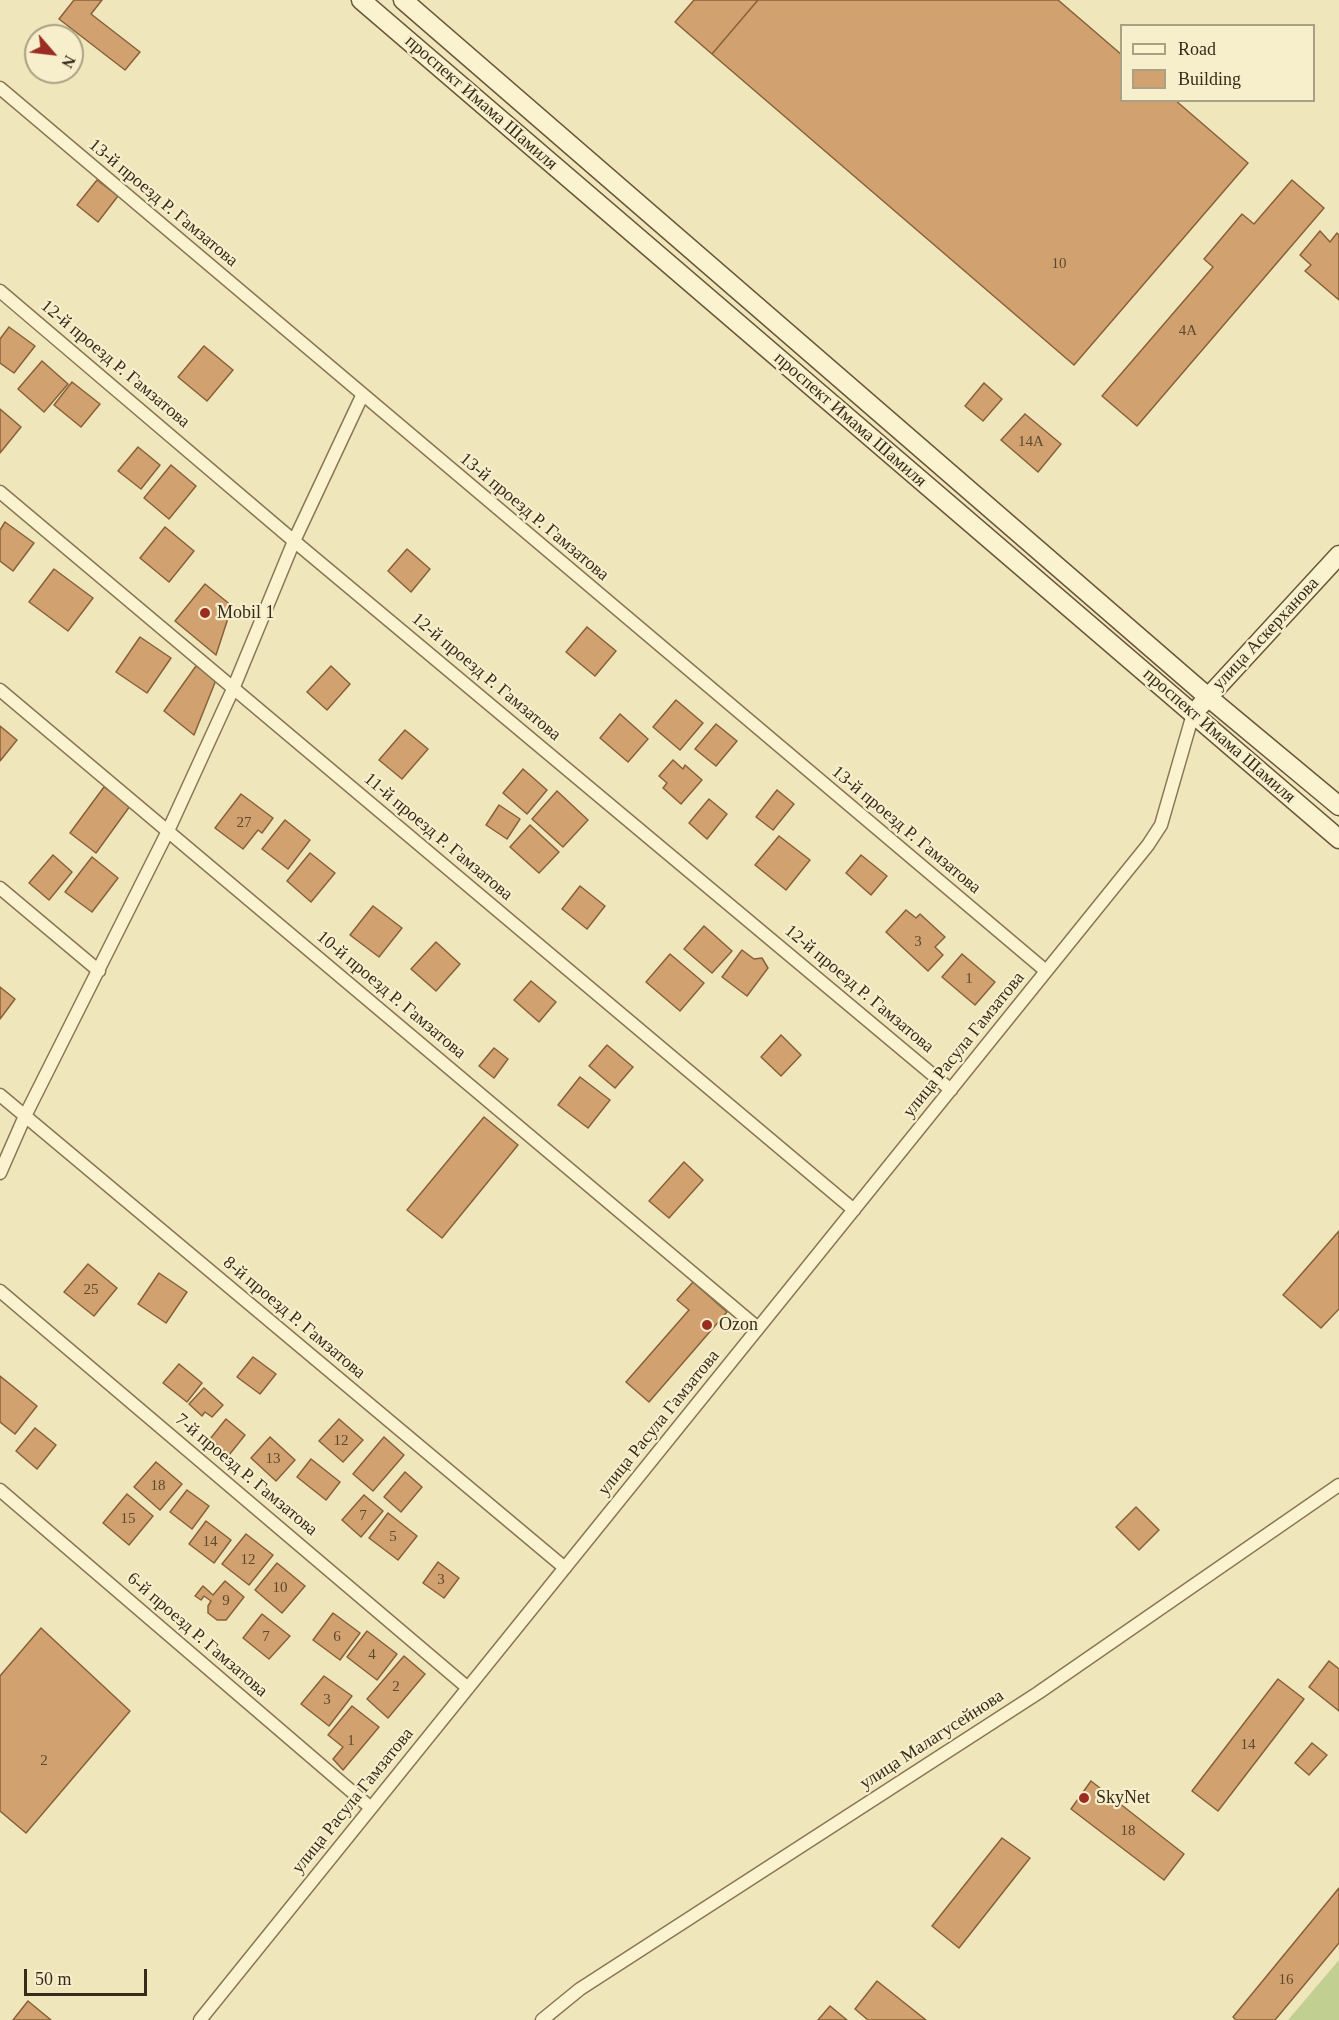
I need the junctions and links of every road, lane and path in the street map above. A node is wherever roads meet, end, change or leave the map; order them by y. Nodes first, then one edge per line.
1 (362, 0) edge
2 (404, 0) edge
3 (0, 88) edge
4 (0, 291) edge
5 (362, 396) junction
6 (0, 492) edge
7 (294, 541) junction
8 (1339, 555) edge
9 (233, 689) junction
10 (0, 690) edge
11 (1208, 697) junction
12 (1193, 714) junction
13 (1339, 806) edge
14 (168, 831) junction
15 (1339, 839) edge
16 (0, 888) edge
17 (99, 971) junction
18 (1046, 971) junction
19 (951, 1090) junction
20 (0, 1095) edge
21 (25, 1116) junction
22 (0, 1173) edge
23 (854, 1209) junction
24 (0, 1291) edge
25 (758, 1328) junction
26 (1339, 1485) edge
27 (0, 1490) edge
28 (565, 1568) junction
29 (468, 1688) junction
30 (370, 1808) junction
31 (200, 2020) edge
32 (542, 2020) edge

1 - 12 main road, проспект Имама Шамиля
2 - 11 main road, проспект Имама Шамиля
3 - 5 street, 13-й проезд Р. Гамзатова
4 - 7 street, 12-й проезд Р. Гамзатова
5 - 7 street
5 - 18 street, 13-й проезд Р. Гамзатова
6 - 9 street, 11-й проезд Р. Гамзатова
7 - 9 street
7 - 19 street, 12-й проезд Р. Гамзатова
8 - 11 main road, улица Аскерханова
9 - 14 street
9 - 23 street, 11-й проезд Р. Гамзатова
10 - 14 street, 10-й проезд Р. Гамзатова
11 - 12 main road, улица Аскерханова
11 - 13 main road, проспект Имама Шамиля
12 - 15 main road, проспект Имама Шамиля
12 - 18 street, улица Расула Гамзатова
14 - 17 street
14 - 25 street, 10-й проезд Р. Гамзатова
16 - 17 street
17 - 21 street
18 - 19 street, улица Расула Гамзатова
19 - 23 street, улица Расула Гамзатова
20 - 21 street, 8-й проезд Р. Гамзатова
21 - 22 street
21 - 28 street, 8-й проезд Р. Гамзатова
23 - 25 street, улица Расула Гамзатова
24 - 29 street, 7-й проезд Р. Гамзатова
25 - 28 street, улица Расула Гамзатова
26 - 32 street, улица Малагусейнова
27 - 30 street, 6-й проезд Р. Гамзатова
28 - 29 street, улица Расула Гамзатова
29 - 30 street, улица Расула Гамзатова
30 - 31 street, улица Расула Гамзатова

